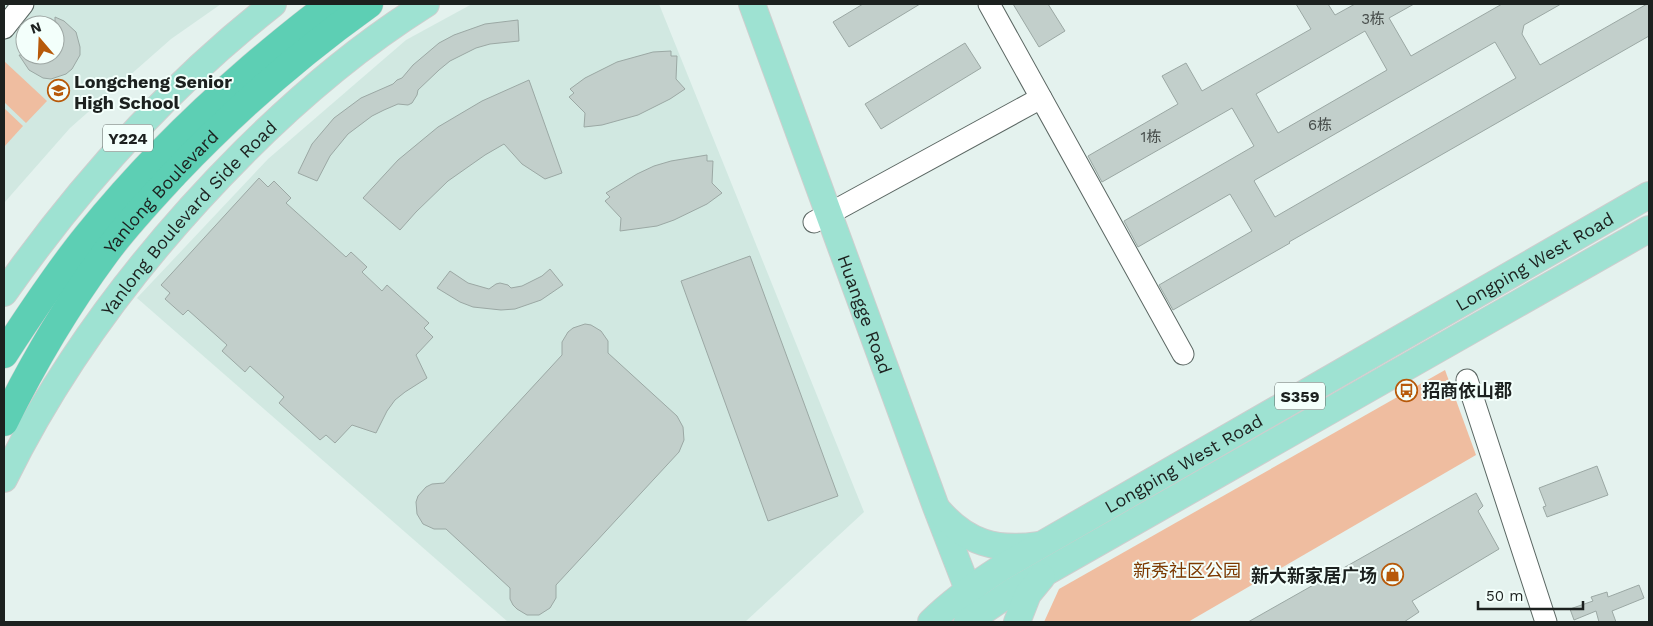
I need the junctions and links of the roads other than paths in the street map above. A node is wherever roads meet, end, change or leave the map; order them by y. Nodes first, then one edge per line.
1 (23, 4) edge
2 (273, 4) edge
3 (331, 4) edge
4 (368, 4) edge
5 (426, 4) edge
6 (734, 4) edge
7 (752, 4) edge
8 (989, 4) edge
9 (4, 28) edge
10 (1041, 98) junction
11 (1649, 194) edge
12 (821, 218) junction
13 (1592, 227) junction
14 (1649, 229) edge
15 (96, 244) junction
16 (1607, 253) junction
17 (4, 293) edge
18 (4, 354) edge
19 (1183, 354) dead end
20 (1467, 380) dead end
21 (4, 422) edge
22 (1170, 471) junction
23 (4, 479) edge
24 (1183, 494) junction
25 (936, 507) junction
26 (1044, 544) junction
27 (1045, 573) junction
28 (968, 612) edge
29 (931, 622) edge
30 (1017, 622) edge
31 (1546, 622) edge

1 - 9 lane
2 - 17 main road, Y224
3 - 15 highway, Yanlong Boulevard
4 - 15 highway, Yanlong Boulevard
5 - 23 main road, Yanlong Boulevard Side Road
6 - 12 main road, Huangge Road
7 - 12 main road, Huangge Road
8 - 10 lane
10 - 12 lane
10 - 19 lane
11 - 13 main road, Longping West Road / S359
12 - 25 main road, Huangge Road
12 - 28 main road, Huangge Road
13 - 16 main road
13 - 22 main road, Longping West Road / S359
14 - 16 main road, Longping West Road / S359
15 - 18 highway, Yanlong Boulevard
15 - 21 highway, Yanlong Boulevard
16 - 24 main road, Longping West Road / S359
20 - 31 lane
22 - 24 main road
22 - 26 main road, Longping West Road / S359
24 - 27 main road, Longping West Road / S359
25 - 26 main road
25 - 28 main road, Huangge Road
26 - 28 main road, Longping West Road / S359
27 - 28 main road, Longping West Road / S359
27 - 30 main road
28 - 29 main road, Longping West Road / S359

